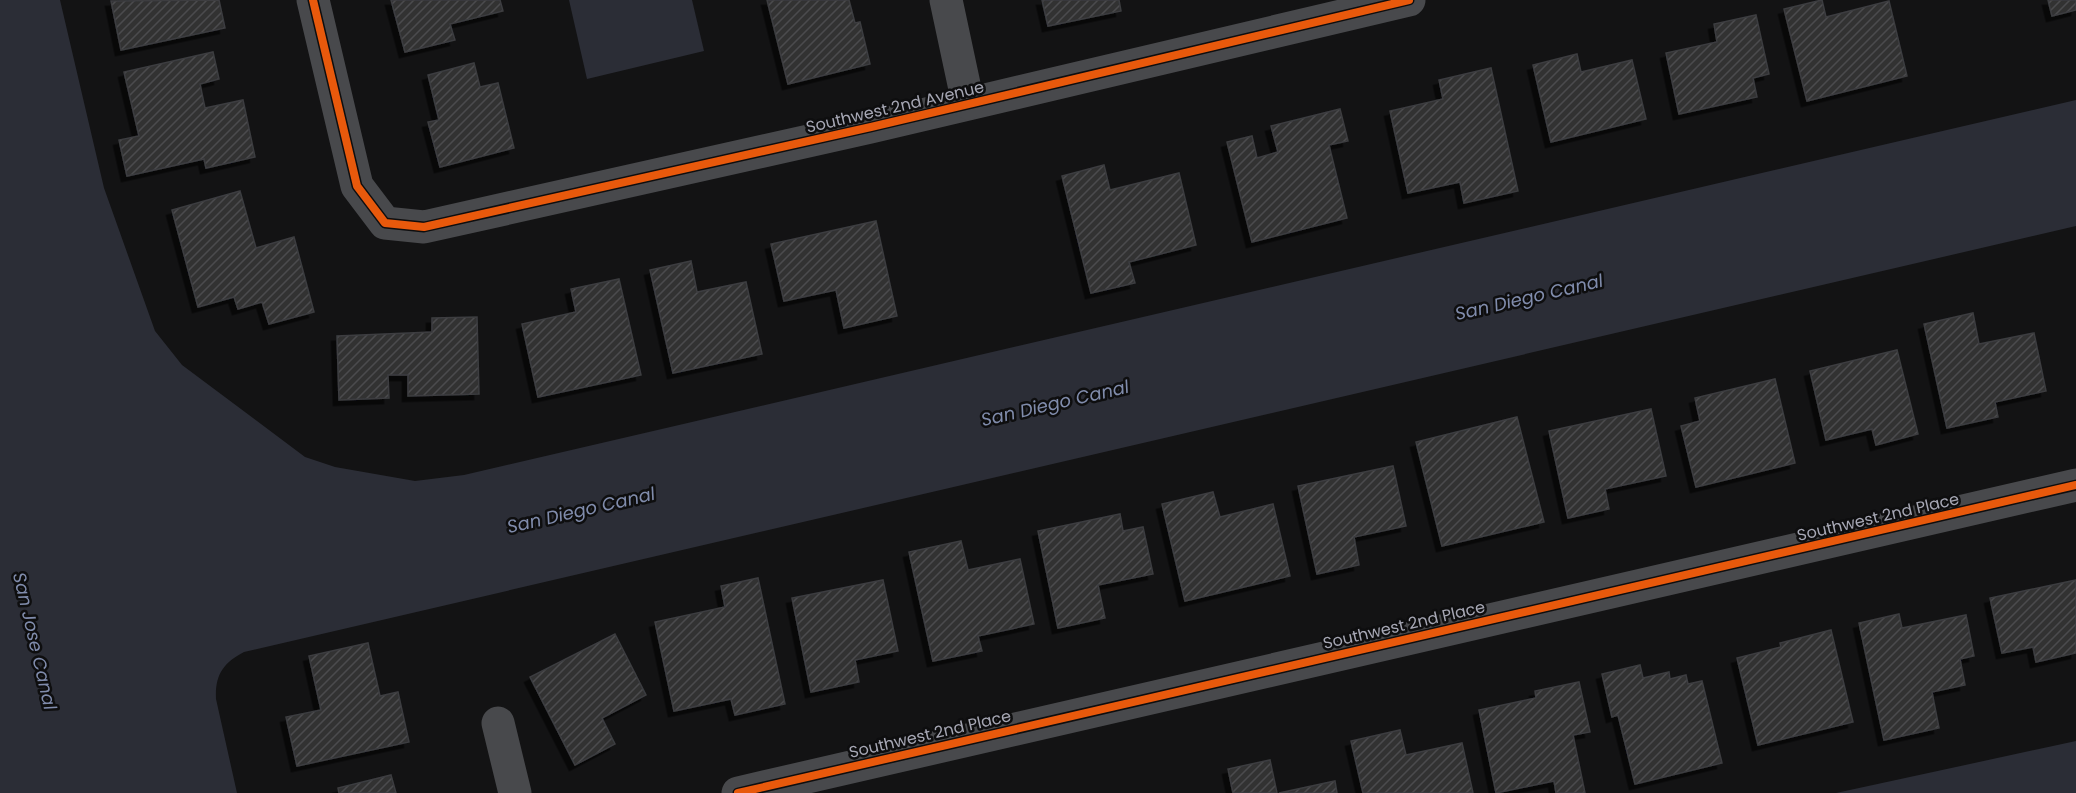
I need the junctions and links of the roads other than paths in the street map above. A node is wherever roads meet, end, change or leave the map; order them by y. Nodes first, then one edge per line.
1 (313, 0) edge
2 (946, 0) edge
3 (1409, 0) edge
4 (968, 104) junction
5 (2076, 485) edge
6 (498, 723) dead end
7 (515, 793) edge
8 (738, 793) edge

1 - 4 street, Southwest 2nd Avenue
2 - 4 street
3 - 4 street, Southwest 2nd Avenue
5 - 8 street, Southwest 2nd Place
6 - 7 street

